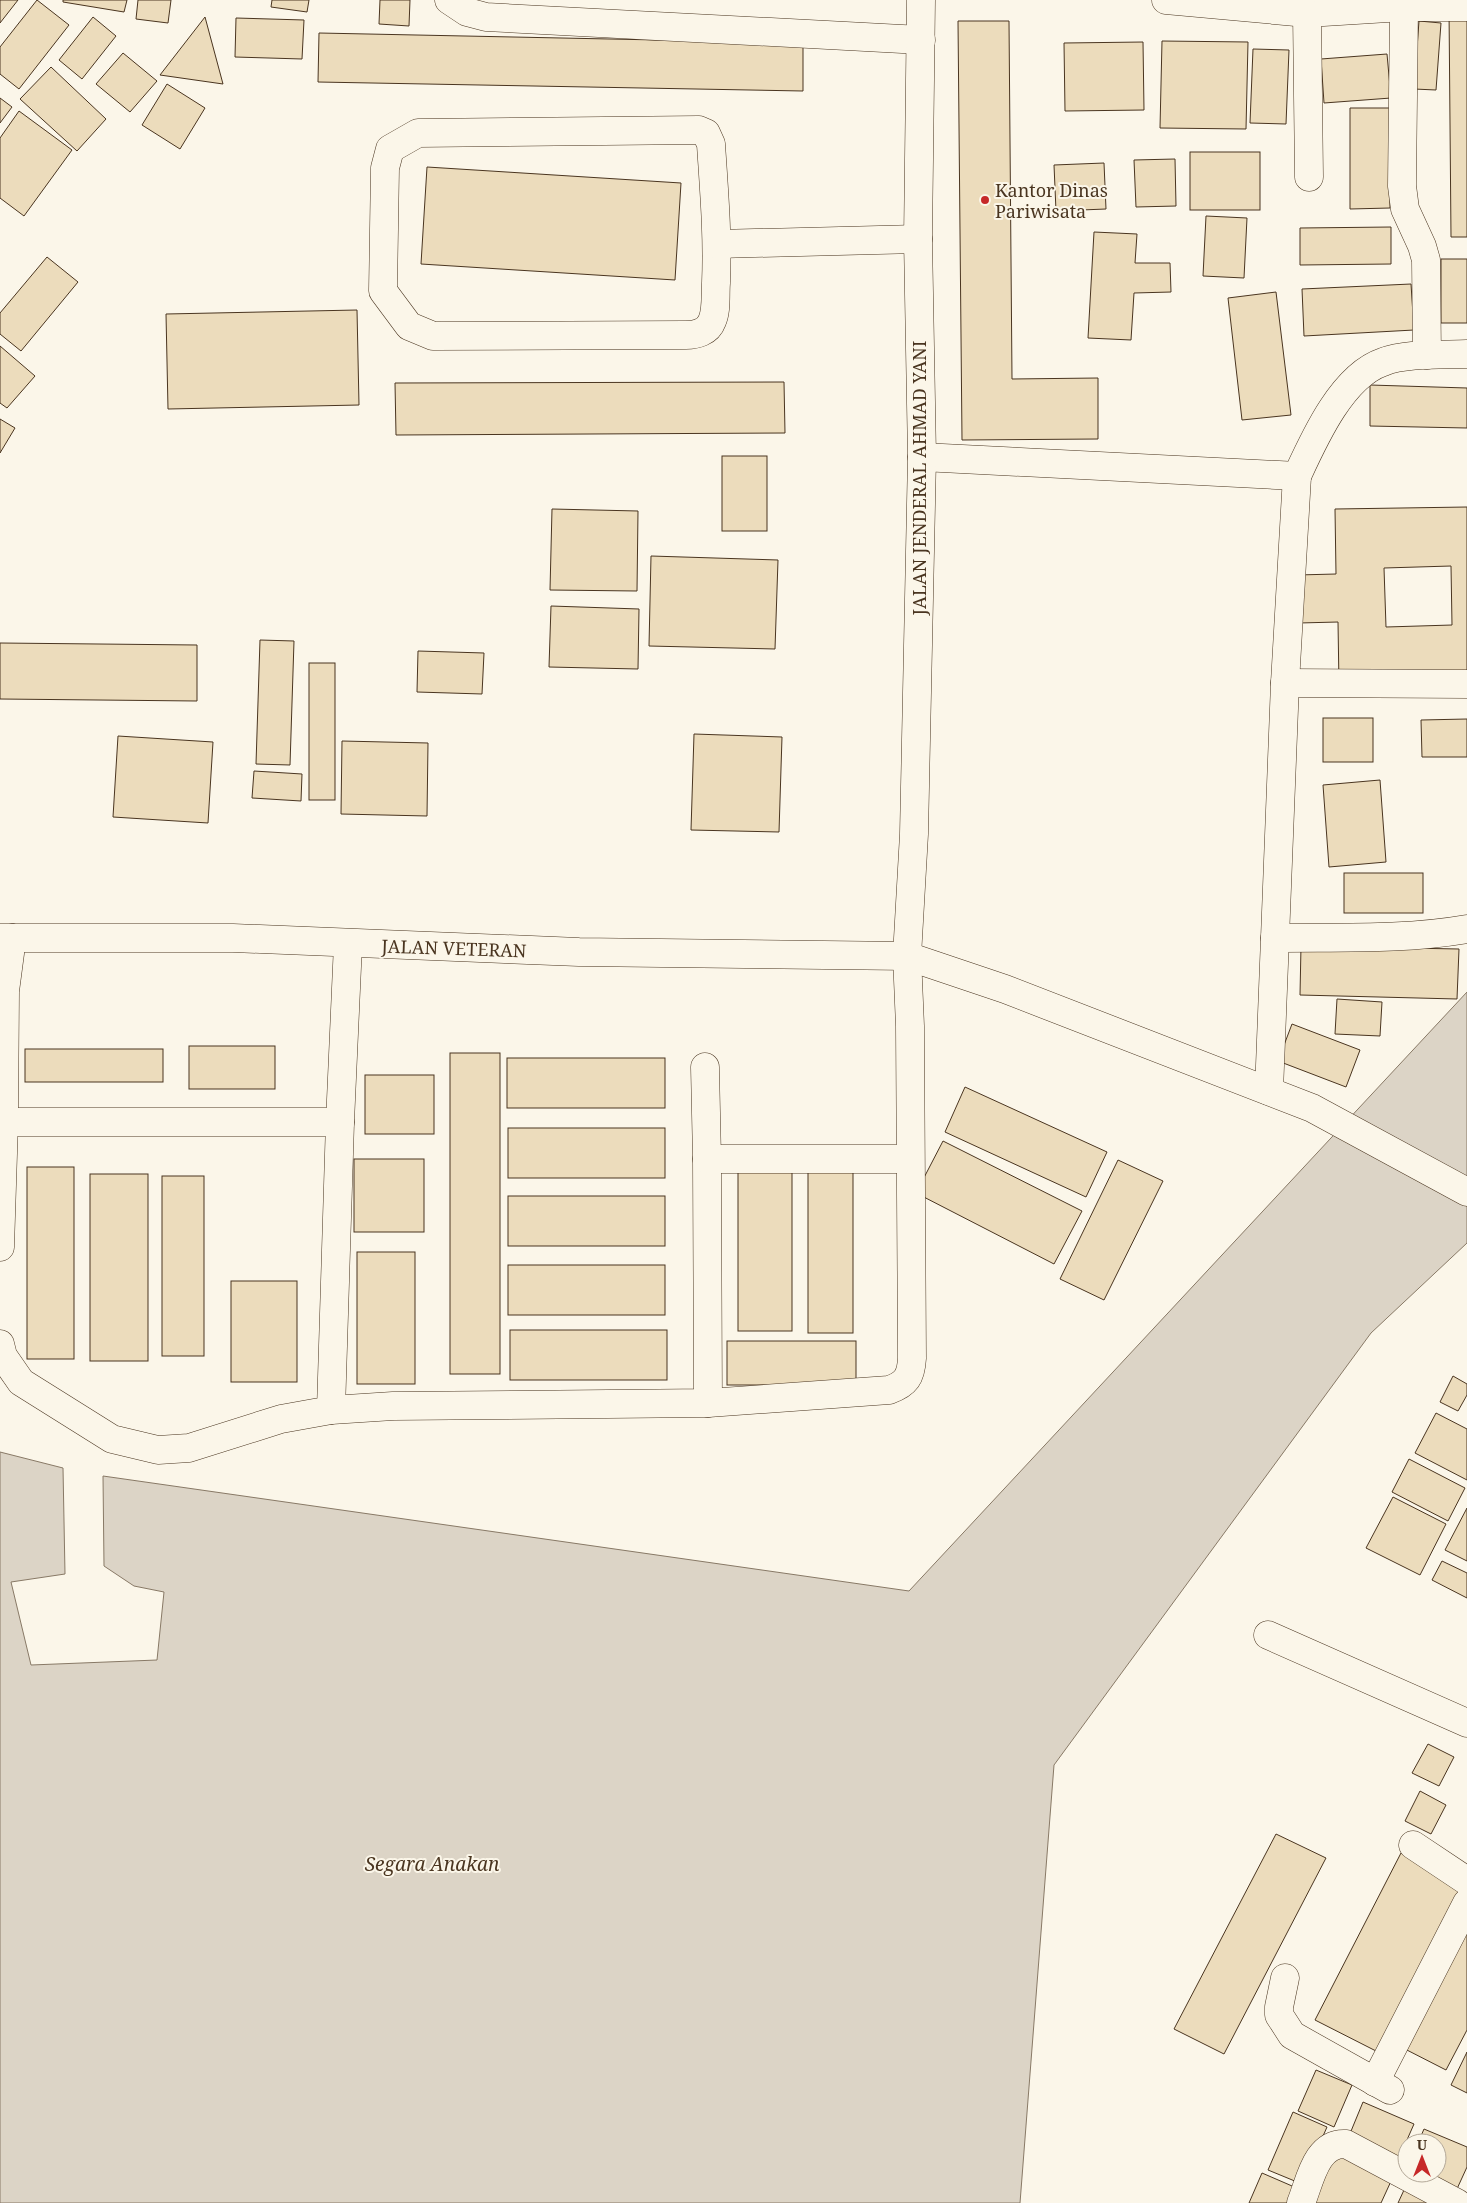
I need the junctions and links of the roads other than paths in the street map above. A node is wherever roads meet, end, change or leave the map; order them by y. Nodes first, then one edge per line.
1 (449, 0) edge
2 (921, 0) edge
3 (1166, 0) edge
4 (1404, 7) junction
5 (1467, 7) edge
6 (1307, 13) junction
7 (921, 40) junction
8 (1309, 177) dead end
9 (918, 239) junction
10 (717, 244) junction
11 (1467, 354) edge
12 (1427, 355) junction
13 (922, 457) junction
14 (1297, 476) junction
15 (1285, 683) junction
16 (1467, 684) edge
17 (1467, 929) edge
18 (6, 938) edge
19 (1275, 938) junction
20 (348, 944) junction
21 (907, 956) junction
22 (705, 1067) dead end
23 (1269, 1091) junction
24 (2, 1122) edge
25 (340, 1122) junction
26 (910, 1158) junction
27 (708, 1159) junction
28 (1467, 1192) edge
29 (0, 1247) edge
30 (0, 1344) edge
31 (11, 1383) edge
32 (708, 1403) junction
33 (332, 1410) junction
34 (1268, 1635) dead end
35 (1467, 1723) edge
36 (1413, 1845) dead end
37 (1467, 1881) edge
38 (1467, 1903) edge
39 (1285, 1978) dead end
40 (1301, 2203) edge
41 (1457, 2203) edge

1 - 7 street
2 - 7 street, JALAN JENDERAL AHMAD YANI
3 - 6 street
4 - 5 street
4 - 6 street
4 - 12 street
6 - 8 street
7 - 9 street, JALAN JENDERAL AHMAD YANI
9 - 10 street
9 - 13 street, JALAN JENDERAL AHMAD YANI
10 - 10 street
11 - 12 street
12 - 14 street
13 - 14 street
13 - 21 street, JALAN JENDERAL AHMAD YANI
14 - 15 street
15 - 16 street
15 - 19 street
17 - 19 street
18 - 20 street, JALAN VETERAN
18 - 24 street
19 - 23 street
20 - 21 street, JALAN VETERAN
20 - 25 street
21 - 23 street, JALAN VETERAN
21 - 26 street, JALAN JENDERAL AHMAD YANI
22 - 27 street
23 - 28 street, JALAN VETERAN
24 - 25 street
24 - 29 street
25 - 33 street
26 - 27 street
26 - 32 street, JALAN JENDERAL AHMAD YANI
27 - 32 street
30 - 31 street
31 - 33 street, JALAN JENDERAL AHMAD YANI
32 - 33 street, JALAN JENDERAL AHMAD YANI
34 - 35 street
36 - 37 street
38 - 39 street
40 - 41 street

